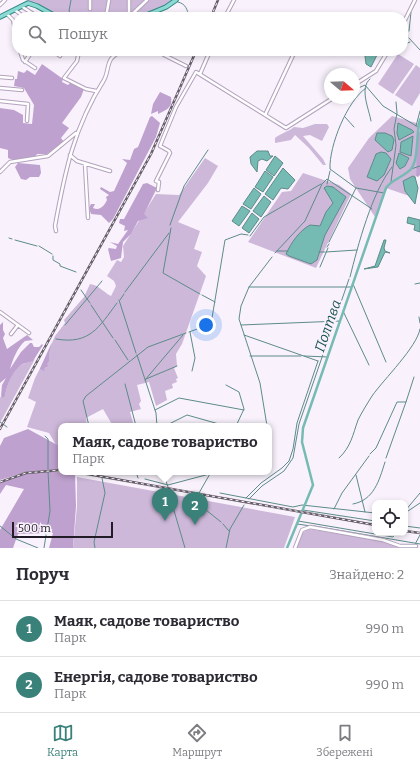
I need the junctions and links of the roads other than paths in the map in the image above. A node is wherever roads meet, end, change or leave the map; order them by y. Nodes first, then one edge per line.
1 (5, 0) edge
2 (90, 0) edge
3 (109, 0) edge
4 (129, 0) edge
5 (147, 0) edge
6 (176, 0) edge
7 (234, 0) edge
8 (415, 0) edge
9 (0, 4) edge
10 (21, 6) junction
11 (90, 9) dead end
12 (15, 10) junction
13 (18, 12) edge
14 (30, 12) edge
15 (48, 12) edge
16 (107, 12) edge
17 (129, 12) edge
18 (134, 12) edge
19 (154, 12) edge
20 (228, 12) edge
21 (7, 14) junction
22 (408, 14) edge
23 (0, 17) edge
24 (12, 19) edge
25 (22, 56) edge
26 (29, 56) edge
27 (78, 56) edge
28 (114, 56) edge
29 (166, 56) edge
30 (208, 56) edge
31 (293, 56) edge
32 (385, 56) edge
33 (25, 62) junction
34 (186, 66) dead end
35 (35, 68) dead end
36 (200, 74) junction
37 (0, 77) edge
38 (12, 78) dead end
39 (360, 81) edge
40 (0, 88) edge
41 (22, 90) dead end
42 (96, 91) junction
43 (0, 100) edge
44 (324, 104) edge
45 (265, 115) junction
46 (27, 121) dead end
47 (77, 133) junction
48 (70, 155) junction
49 (85, 164) junction
50 (110, 171) dead end
51 (0, 172) edge
52 (158, 190) dead end
53 (88, 218) dead end
54 (56, 231) dead end
55 (0, 312) edge
56 (18, 325) junction
57 (29, 333) dead end
58 (11, 334) dead end
59 (415, 546) dead end
60 (295, 548) edge

1 - 9 street
2 - 11 street
3 - 16 street
4 - 17 street
5 - 18 street
6 - 19 main road
7 - 20 street
8 - 22 street
10 - 12 main road
10 - 14 street
10 - 15 main road
12 - 13 street
12 - 21 main road
21 - 23 main road
21 - 24 street
25 - 33 street
26 - 33 street
27 - 42 street
28 - 42 street
29 - 34 street
30 - 36 street
31 - 45 street
32 - 39 street
33 - 35 street
36 - 45 street
36 - 52 street
37 - 38 street
40 - 41 street
42 - 47 street
43 - 46 street
44 - 45 street
47 - 48 street
47 - 51 street
48 - 49 street
48 - 54 street
49 - 50 street
49 - 53 street
55 - 56 street
56 - 57 street
56 - 58 street
59 - 60 street

